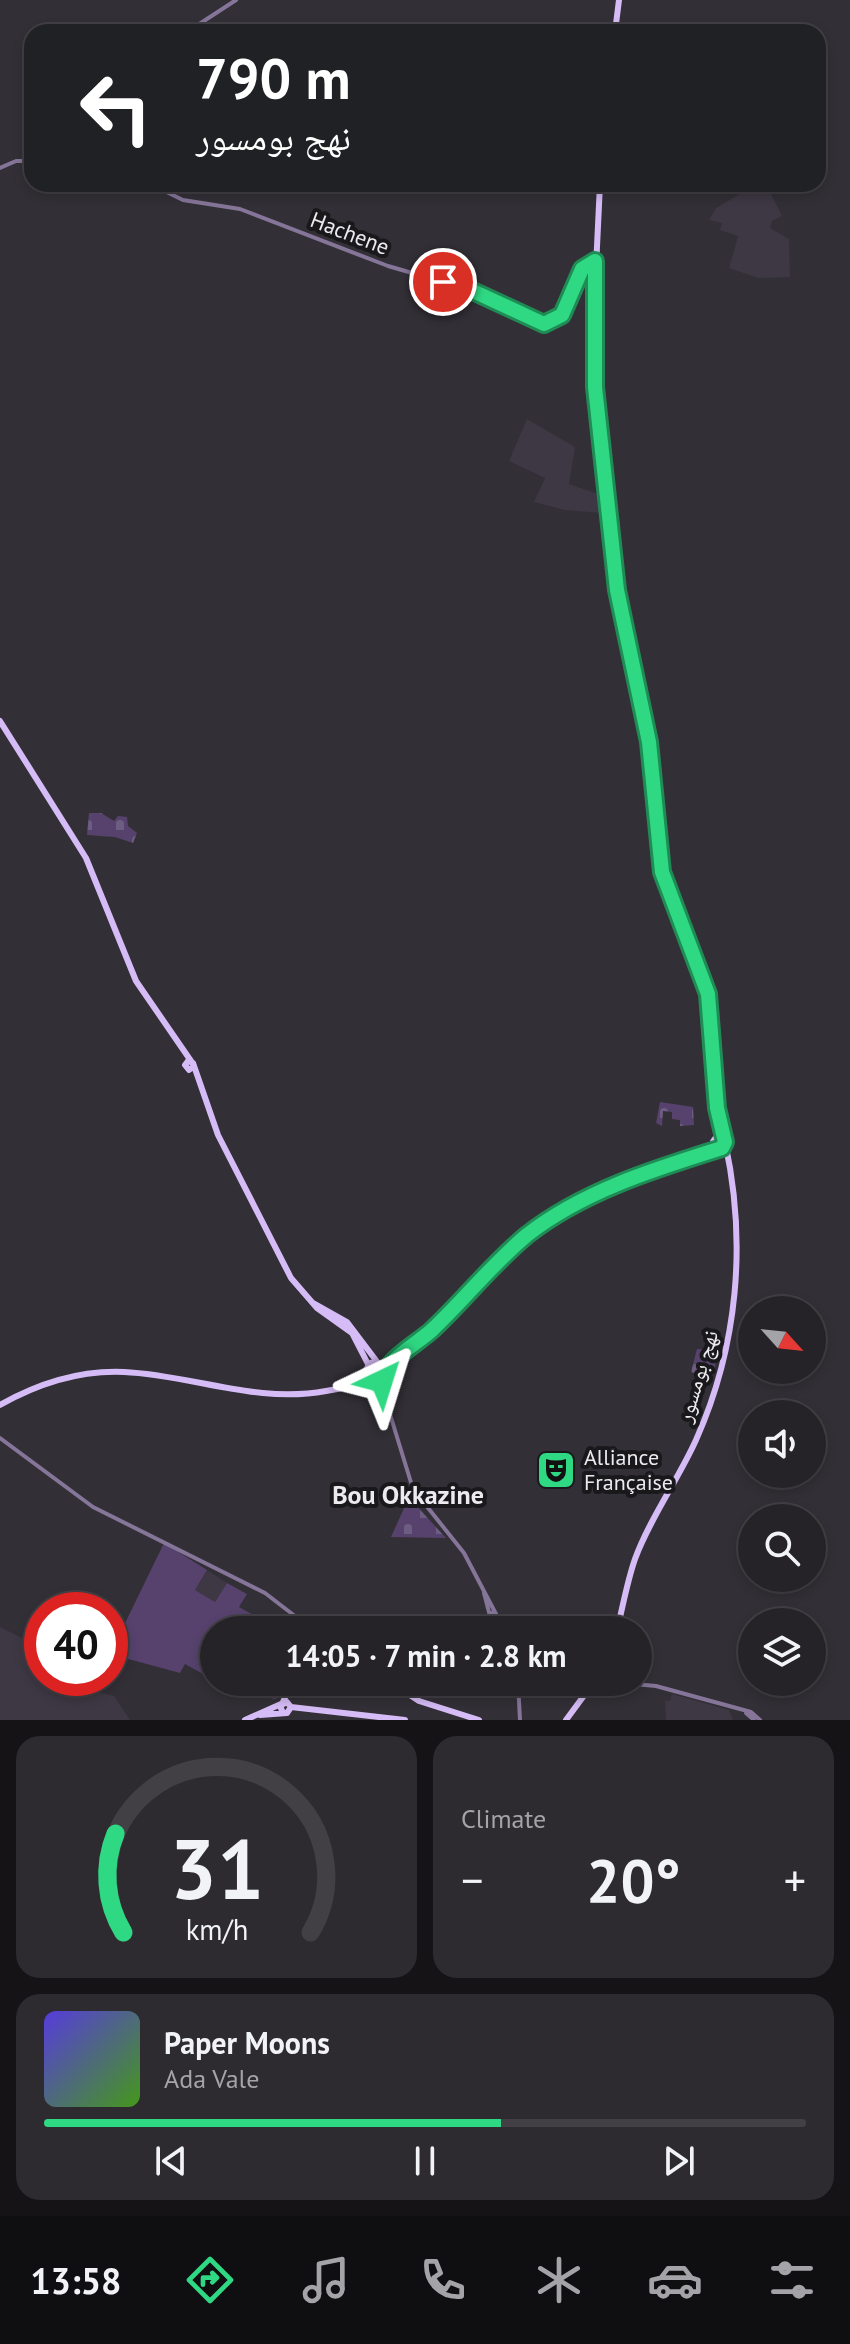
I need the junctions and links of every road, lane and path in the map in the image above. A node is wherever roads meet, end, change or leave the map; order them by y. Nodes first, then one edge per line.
1 (236, 0) edge
2 (619, 0) edge
3 (199, 24) edge
4 (616, 24) edge
5 (24, 161) edge
6 (0, 168) edge
7 (166, 192) edge
8 (599, 192) edge
9 (595, 261) junction
10 (0, 721) edge
11 (719, 1143) junction
12 (315, 1304) junction
13 (407, 1352) junction
14 (379, 1363) junction
15 (368, 1367) junction
16 (383, 1372) junction
17 (374, 1378) junction
18 (343, 1388) junction
19 (385, 1398) junction
20 (0, 1405) edge
21 (0, 1438) edge
22 (295, 1616) edge
23 (495, 1616) edge
24 (621, 1616) edge
25 (652, 1685) edge
26 (411, 1696) edge
27 (519, 1696) edge
28 (585, 1696) edge
29 (286, 1709) edge
30 (568, 1718) edge
31 (245, 1720) edge
32 (405, 1720) edge
33 (479, 1720) edge
34 (520, 1720) edge
35 (757, 1720) edge

1 - 3 street
2 - 4 main road
5 - 6 street
7 - 9 street, Hachene
8 - 9 main road
9 - 11 main road
10 - 12 main road
11 - 13 main road
11 - 24 main road, نهج بومسور
12 - 14 main road
12 - 15 main road
13 - 14 main road
13 - 16 main road
14 - 15 main road
14 - 16 main road
15 - 17 main road
15 - 18 main road
16 - 17 main road
16 - 19 street
17 - 18 main road
17 - 19 street
18 - 20 main road
19 - 23 street
21 - 22 street
25 - 35 street
26 - 33 main road
27 - 34 street
28 - 30 main road
29 - 31 main road
29 - 32 main road

